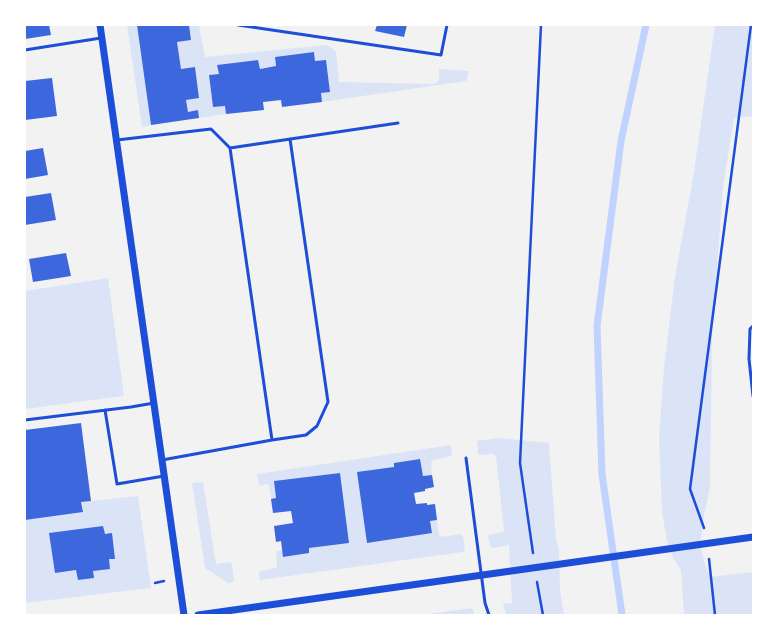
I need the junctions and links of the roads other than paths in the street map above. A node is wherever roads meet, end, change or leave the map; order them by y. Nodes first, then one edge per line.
1 (100, 25) edge
2 (238, 25) edge
3 (447, 25) edge
4 (102, 38) junction
5 (25, 50) edge
6 (398, 123) dead end
7 (290, 139) junction
8 (117, 140) junction
9 (230, 148) junction
10 (753, 326) edge
11 (753, 396) edge
12 (154, 403) junction
13 (105, 410) junction
14 (25, 420) edge
15 (272, 440) junction
16 (466, 458) dead end
17 (162, 460) junction
18 (164, 476) junction
19 (753, 537) edge
20 (482, 575) junction
21 (184, 615) edge
22 (198, 615) edge
23 (490, 615) edge

1 - 4 street
2 - 3 lane
4 - 5 lane
4 - 8 street
6 - 7 lane
7 - 9 lane
7 - 15 lane
8 - 9 lane
8 - 12 street
9 - 15 lane
10 - 11 lane
12 - 13 lane
12 - 17 street
13 - 14 lane
13 - 18 lane
15 - 17 lane
16 - 20 lane
17 - 18 street
18 - 21 street
19 - 20 street
20 - 22 street
20 - 23 lane

